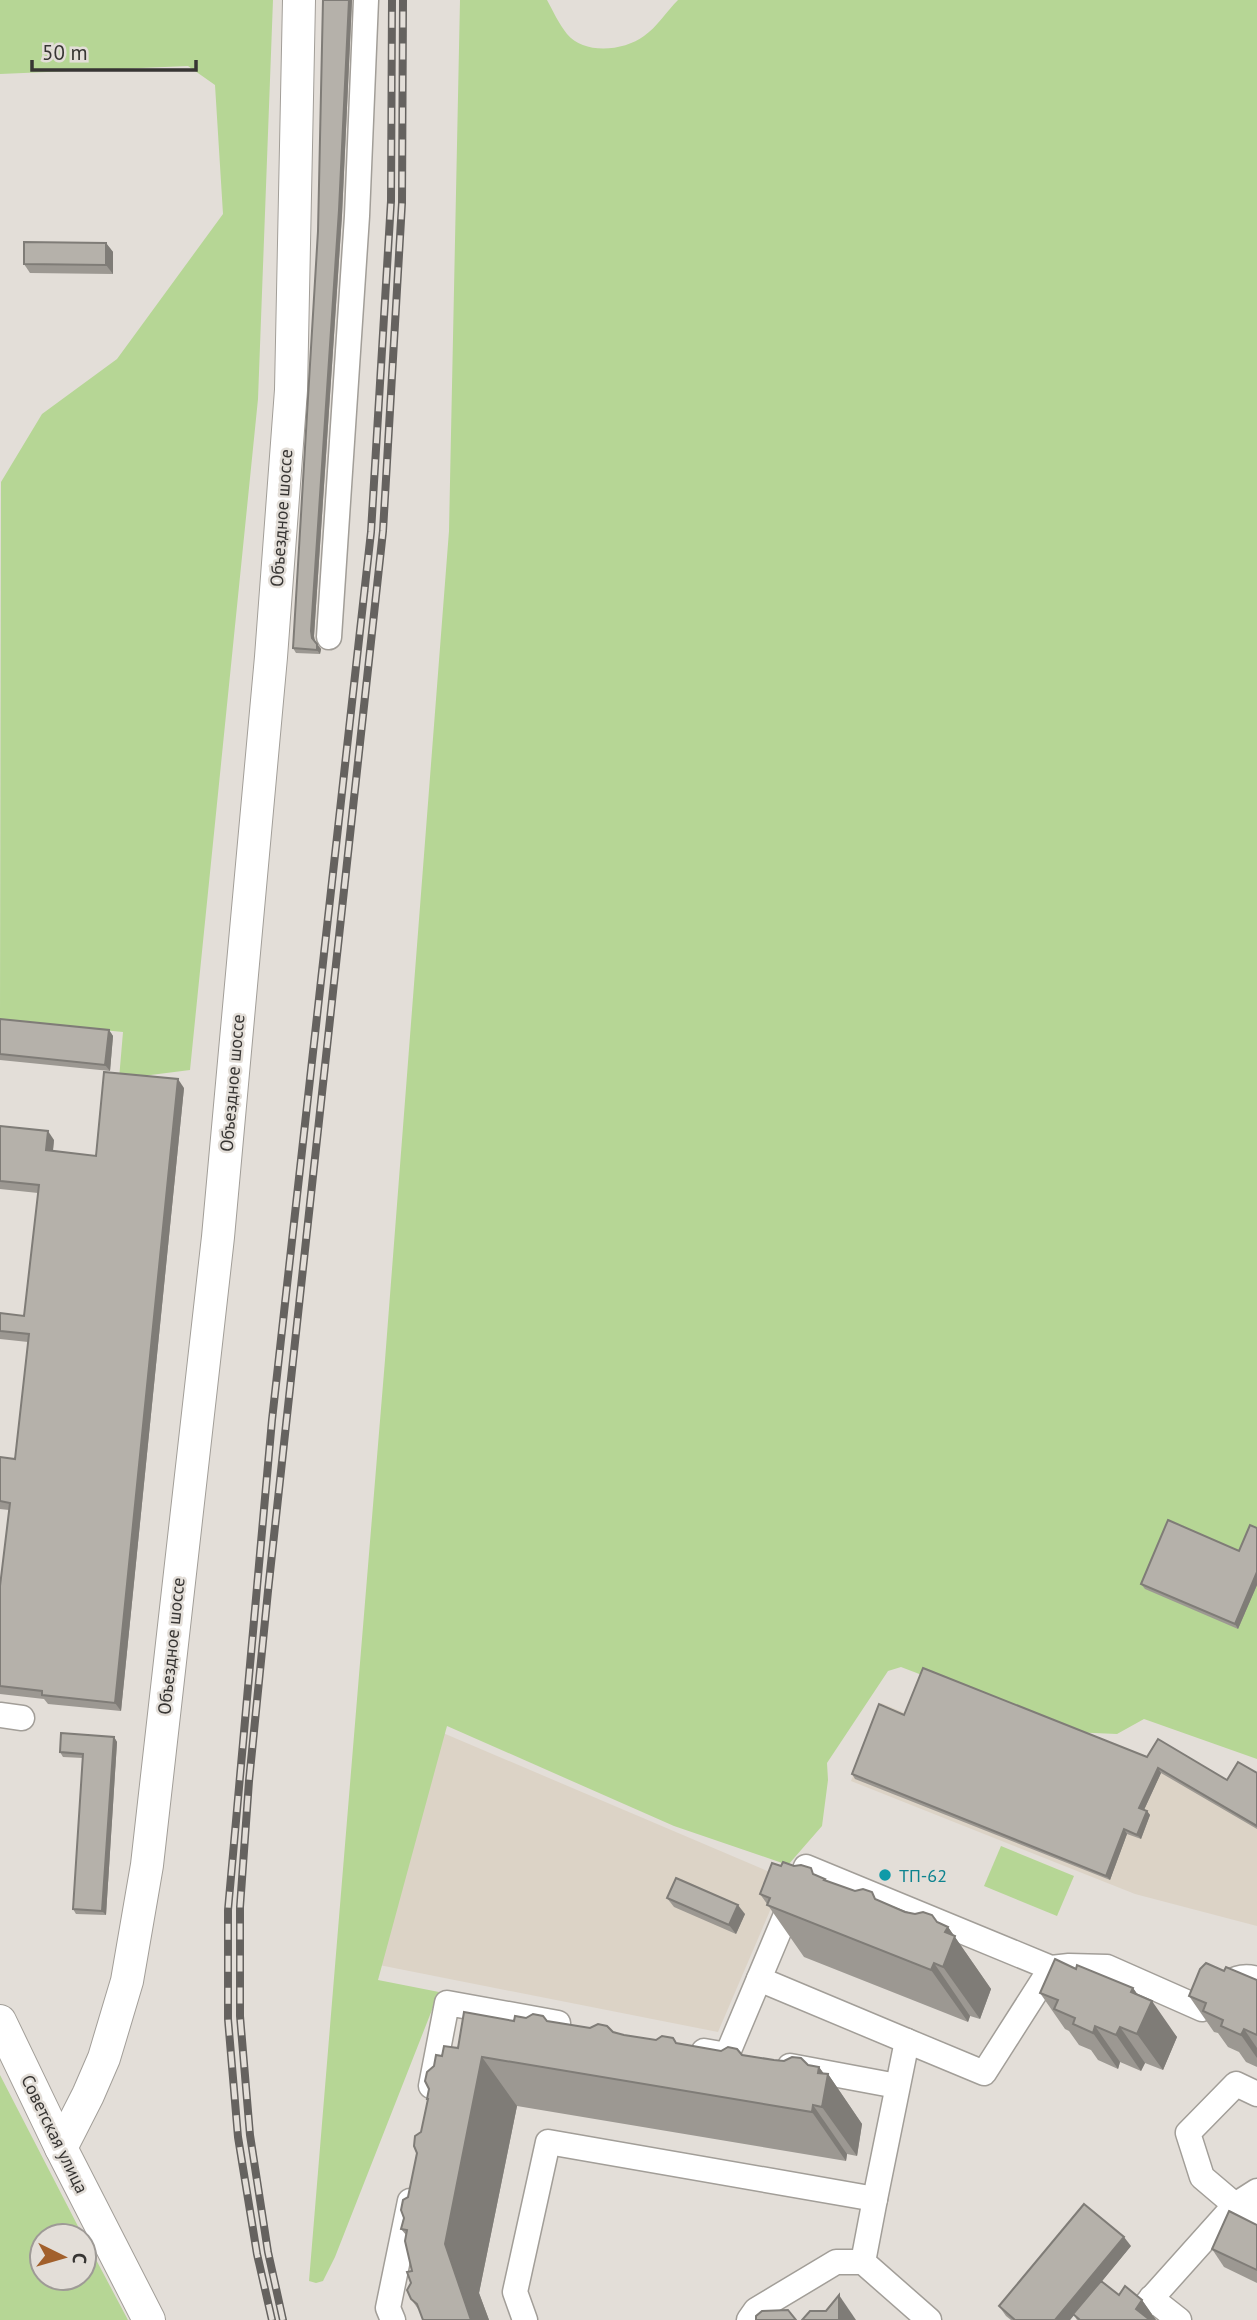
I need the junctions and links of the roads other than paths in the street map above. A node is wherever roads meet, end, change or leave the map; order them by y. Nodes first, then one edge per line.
1 (299, 0) edge
2 (366, 0) edge
3 (330, 637) dead end
4 (1051, 1968) junction
5 (759, 1979) junction
6 (1257, 1979) edge
7 (0, 2021) edge
8 (580, 2028) edge
9 (907, 2041) junction
10 (687, 2048) edge
11 (727, 2055) junction
12 (897, 2086) junction
13 (1257, 2094) edge
14 (426, 2113) edge
15 (61, 2148) junction
16 (414, 2179) edge
17 (1257, 2191) edge
18 (875, 2199) junction
19 (1234, 2205) junction
20 (1257, 2216) edge
21 (863, 2262) junction
22 (1151, 2298) junction
23 (149, 2320) edge
24 (393, 2320) edge
25 (525, 2320) edge
26 (749, 2320) edge
27 (929, 2320) edge
28 (1132, 2320) edge
29 (1179, 2320) edge

1 - 15 main road, Объездное шоссе
2 - 3 street
4 - 5 street
4 - 6 street
4 - 9 street
5 - 9 street
5 - 11 street
7 - 15 main road, Советская улица
8 - 14 street
9 - 12 street
10 - 11 street
11 - 12 street
12 - 18 street
13 - 19 street
15 - 23 main road, Советская улица
16 - 24 street
17 - 19 street
18 - 21 street
18 - 25 street
19 - 20 street
19 - 22 street
21 - 26 street
21 - 27 street
22 - 28 street
22 - 29 street

